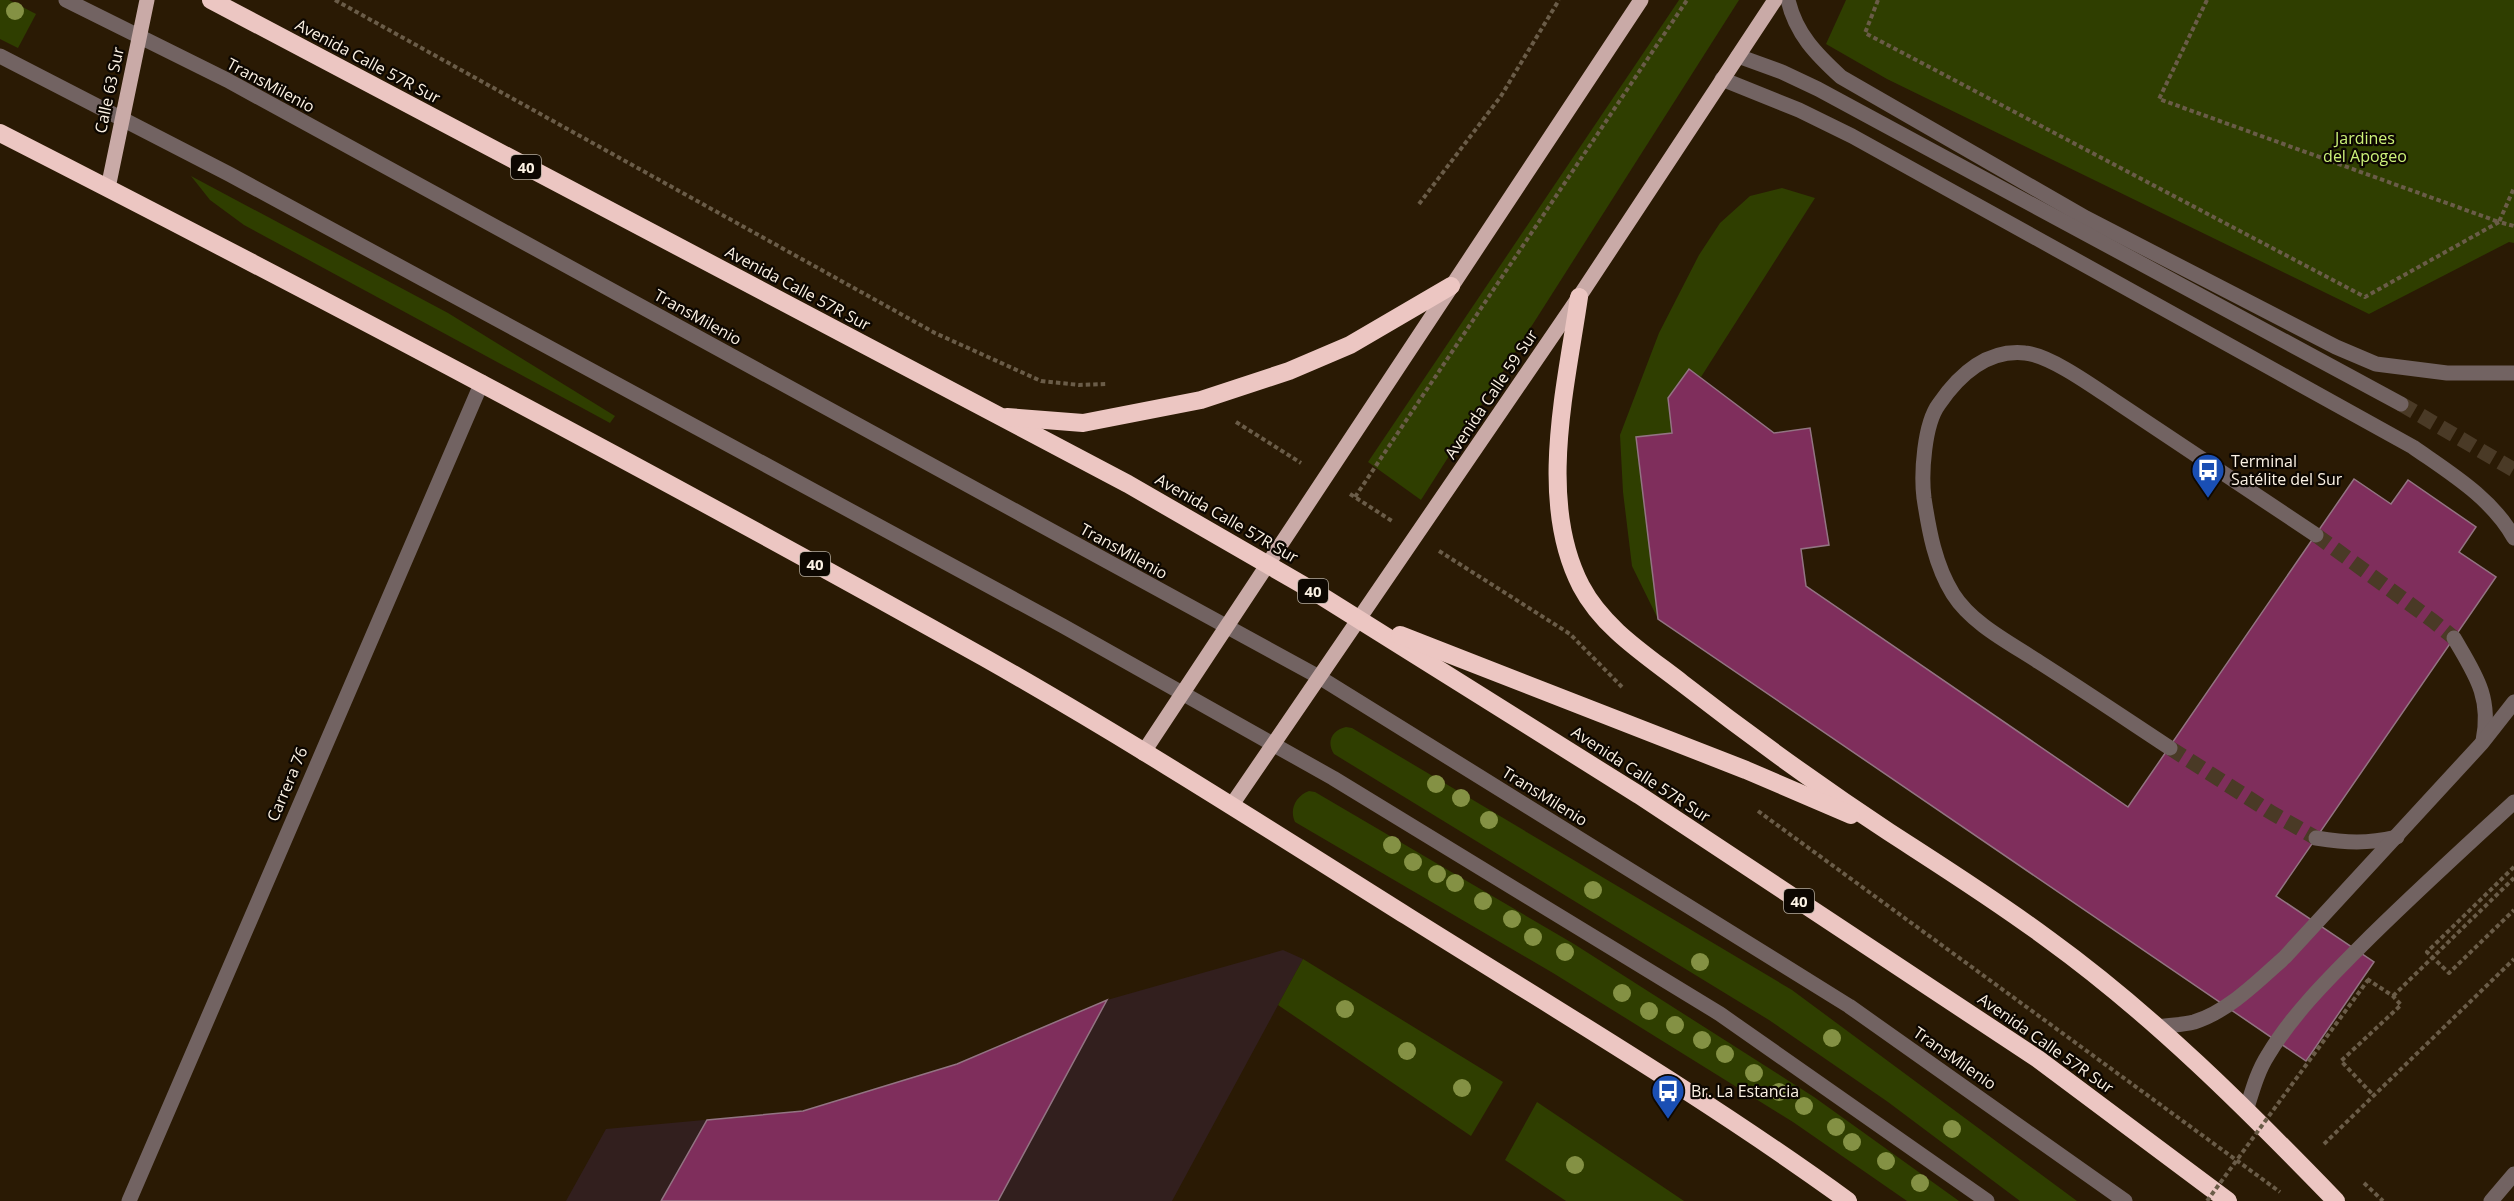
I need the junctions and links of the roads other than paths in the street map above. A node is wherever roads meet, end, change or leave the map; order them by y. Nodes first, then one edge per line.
1 (66, 0) edge
2 (147, 0) edge
3 (1641, 0) edge
4 (1775, 0) edge
5 (1788, 0) edge
6 (214, 1) edge
7 (139, 36) junction
8 (0, 56) edge
9 (1738, 56) junction
10 (1722, 79) junction
11 (121, 119) junction
12 (0, 133) edge
13 (108, 188) junction
14 (1451, 286) junction
15 (1579, 297) junction
16 (2514, 373) edge
17 (482, 382) junction
18 (2401, 404) tunnel mouth
19 (999, 416) junction
20 (2316, 535) tunnel mouth
21 (2514, 538) edge
22 (1268, 564) junction
23 (1359, 619) junction
24 (1227, 627) junction
25 (2454, 638) tunnel mouth
26 (1319, 677) junction
27 (1183, 693) junction
28 (2514, 702) edge
29 (2482, 743) junction
30 (1273, 744) junction
31 (2170, 748) tunnel mouth
32 (1143, 753) junction
33 (2514, 802) edge
34 (1231, 806) junction
35 (1888, 831) junction
36 (2397, 837) junction
37 (2316, 838) tunnel mouth
38 (2157, 1027) junction
39 (2246, 1111) junction
40 (2514, 1174) edge
41 (129, 1201) edge
42 (1848, 1201) edge
43 (1987, 1201) edge
44 (2125, 1201) edge
45 (2228, 1201) edge
46 (2336, 1201) edge
47 (2491, 1201) edge

1 - 7 street, TransMilenio
2 - 7 main road, Calle 63 Sur
3 - 14 main road
4 - 9 main road, Avenida Calle 59 Sur
5 - 16 street
6 - 19 highway, Avenida Calle 57R Sur / 40
7 - 11 main road, Calle 63 Sur
7 - 24 street, TransMilenio
8 - 11 street
9 - 10 main road, Avenida Calle 59 Sur
9 - 18 street
10 - 15 main road, Avenida Calle 59 Sur
10 - 21 street
11 - 13 main road, Calle 63 Sur
11 - 27 street
12 - 13 highway, 40
13 - 17 highway, 40
14 - 19 highway
14 - 22 main road
15 - 23 main road, Avenida Calle 59 Sur
15 - 35 highway
17 - 32 highway, 40
17 - 41 street, Carrera 76
19 - 22 highway, Avenida Calle 57R Sur / 40
20 - 31 street
22 - 23 highway, Avenida Calle 57R Sur / 40
22 - 24 main road
23 - 26 main road, Avenida Calle 59 Sur
23 - 35 highway
23 - 45 highway, Avenida Calle 57R Sur / 40
24 - 26 street, TransMilenio
24 - 27 main road
25 - 29 street
26 - 30 main road, Avenida Calle 59 Sur
26 - 44 street, TransMilenio
27 - 30 street
27 - 32 main road
28 - 29 street
29 - 36 street
30 - 34 main road, Avenida Calle 59 Sur
30 - 43 street
32 - 34 highway, 40
33 - 39 street
34 - 42 highway, 40
35 - 38 highway
36 - 37 street
36 - 38 street
38 - 39 highway
39 - 46 highway
40 - 47 street

